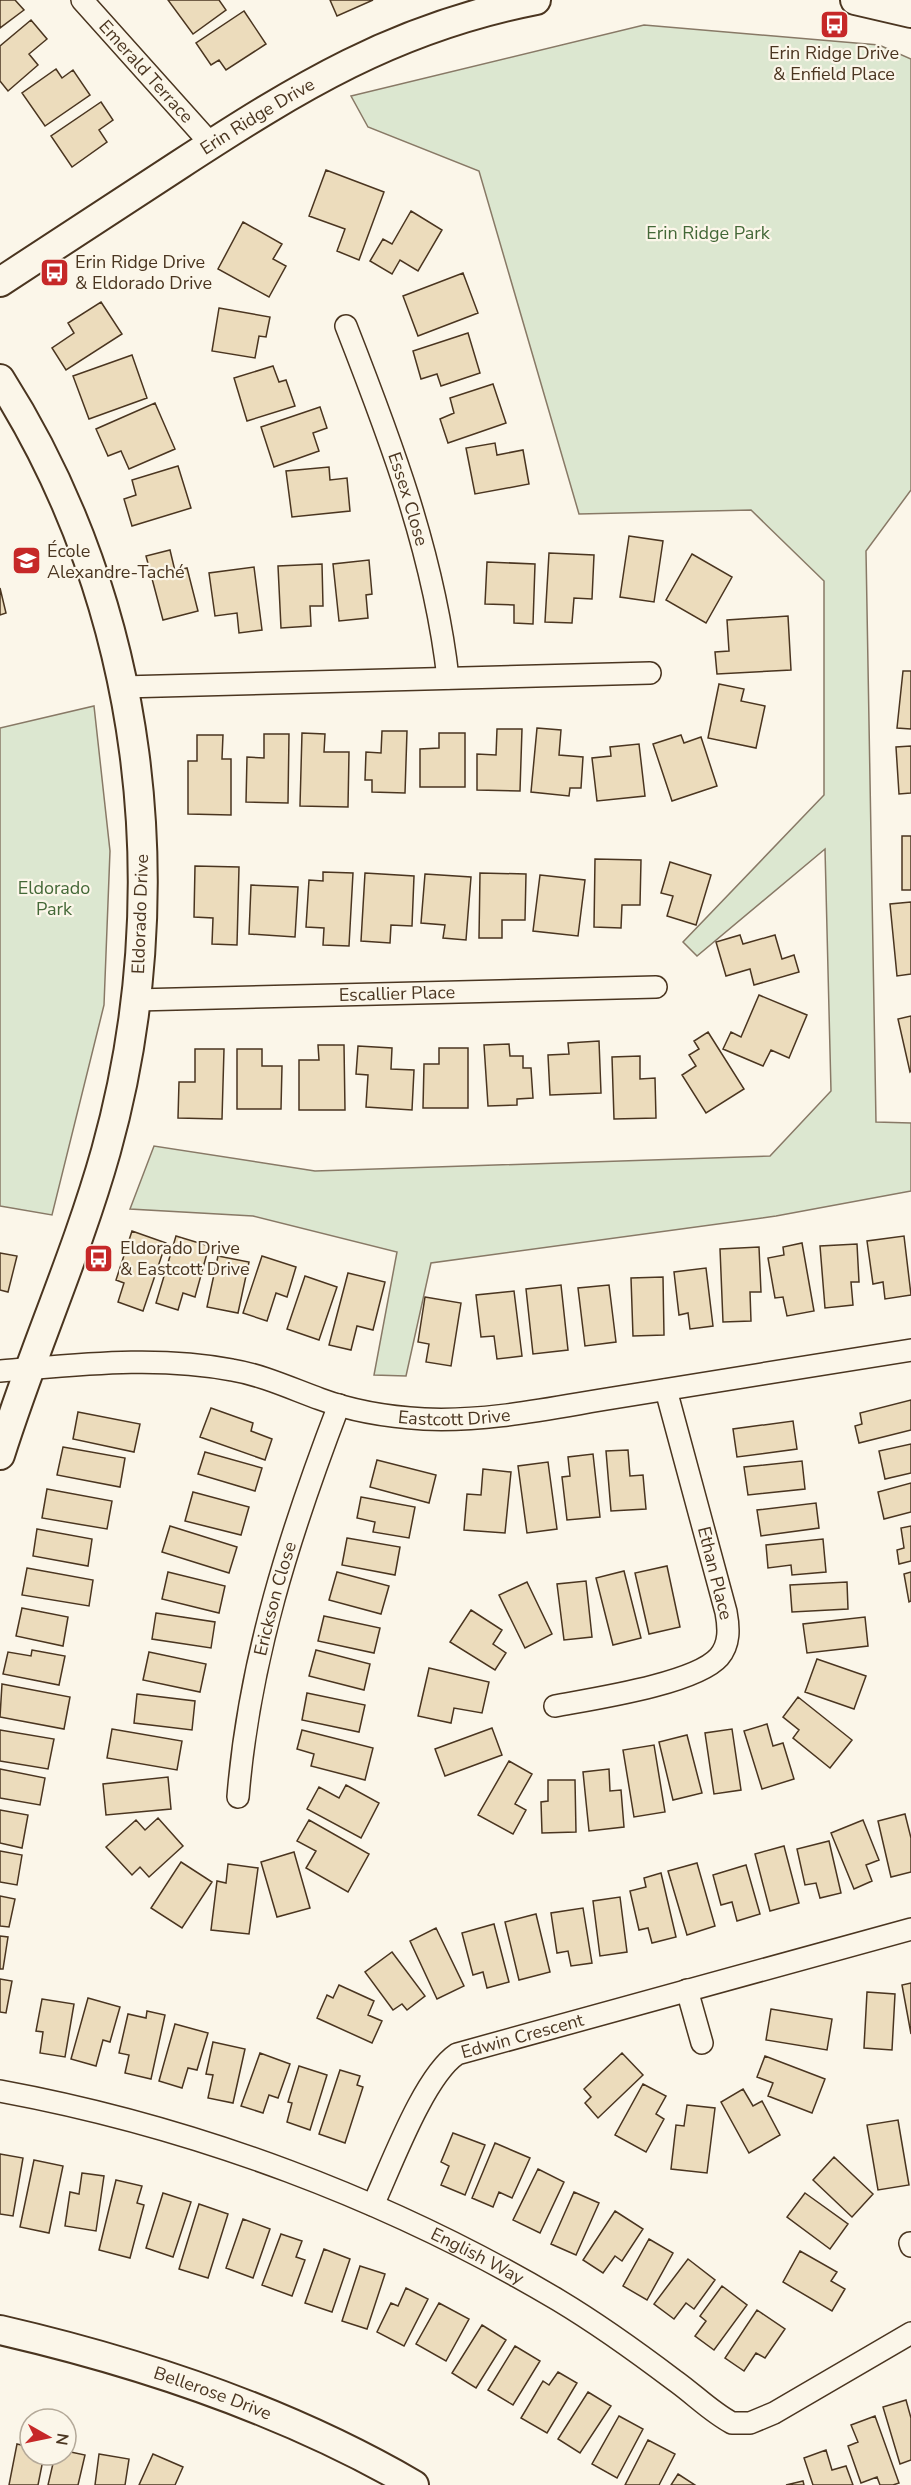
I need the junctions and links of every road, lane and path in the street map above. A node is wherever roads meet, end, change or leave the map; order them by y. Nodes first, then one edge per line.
1 (82, 0) edge
2 (536, 0) edge
3 (855, 0) edge
4 (472, 7) edge
5 (911, 13) edge
6 (212, 144) junction
7 (0, 282) edge
8 (346, 326) dead end
9 (0, 379) edge
10 (650, 673) dead end
11 (448, 678) junction
12 (123, 687) junction
13 (656, 987) dead end
14 (136, 1000) junction
15 (911, 1350) edge
16 (14, 1370) edge
17 (666, 1390) junction
18 (339, 1405) junction
19 (0, 1455) edge
20 (555, 1706) dead end
21 (238, 1797) dead end
22 (911, 1929) edge
23 (687, 1990) junction
24 (702, 2043) dead end
25 (0, 2091) edge
26 (373, 2205) junction
27 (0, 2330) edge
28 (911, 2333) edge
29 (414, 2485) edge

1 - 6 street, Emerald Terrace
2 - 4 street, Erin Ridge Drive
3 - 5 street
4 - 6 street, Erin Ridge Drive
6 - 7 street, Erin Ridge Drive
8 - 11 street, Essex Close
9 - 12 street, Eldorado Drive
10 - 11 street
11 - 12 street
12 - 14 street, Eldorado Drive
13 - 14 street, Escallier Place
14 - 16 street, Eldorado Drive
15 - 17 street, Eastcott Drive
16 - 18 street, Eastcott Drive
16 - 19 street, Eldorado Drive
17 - 18 street, Eastcott Drive
17 - 20 street, Ethan Place
18 - 21 street, Erickson Close
22 - 23 street, Edwin Crescent
23 - 24 street
23 - 26 street, Edwin Crescent
25 - 26 street, English Way
26 - 28 street, English Way
27 - 29 street, Bellerose Drive

